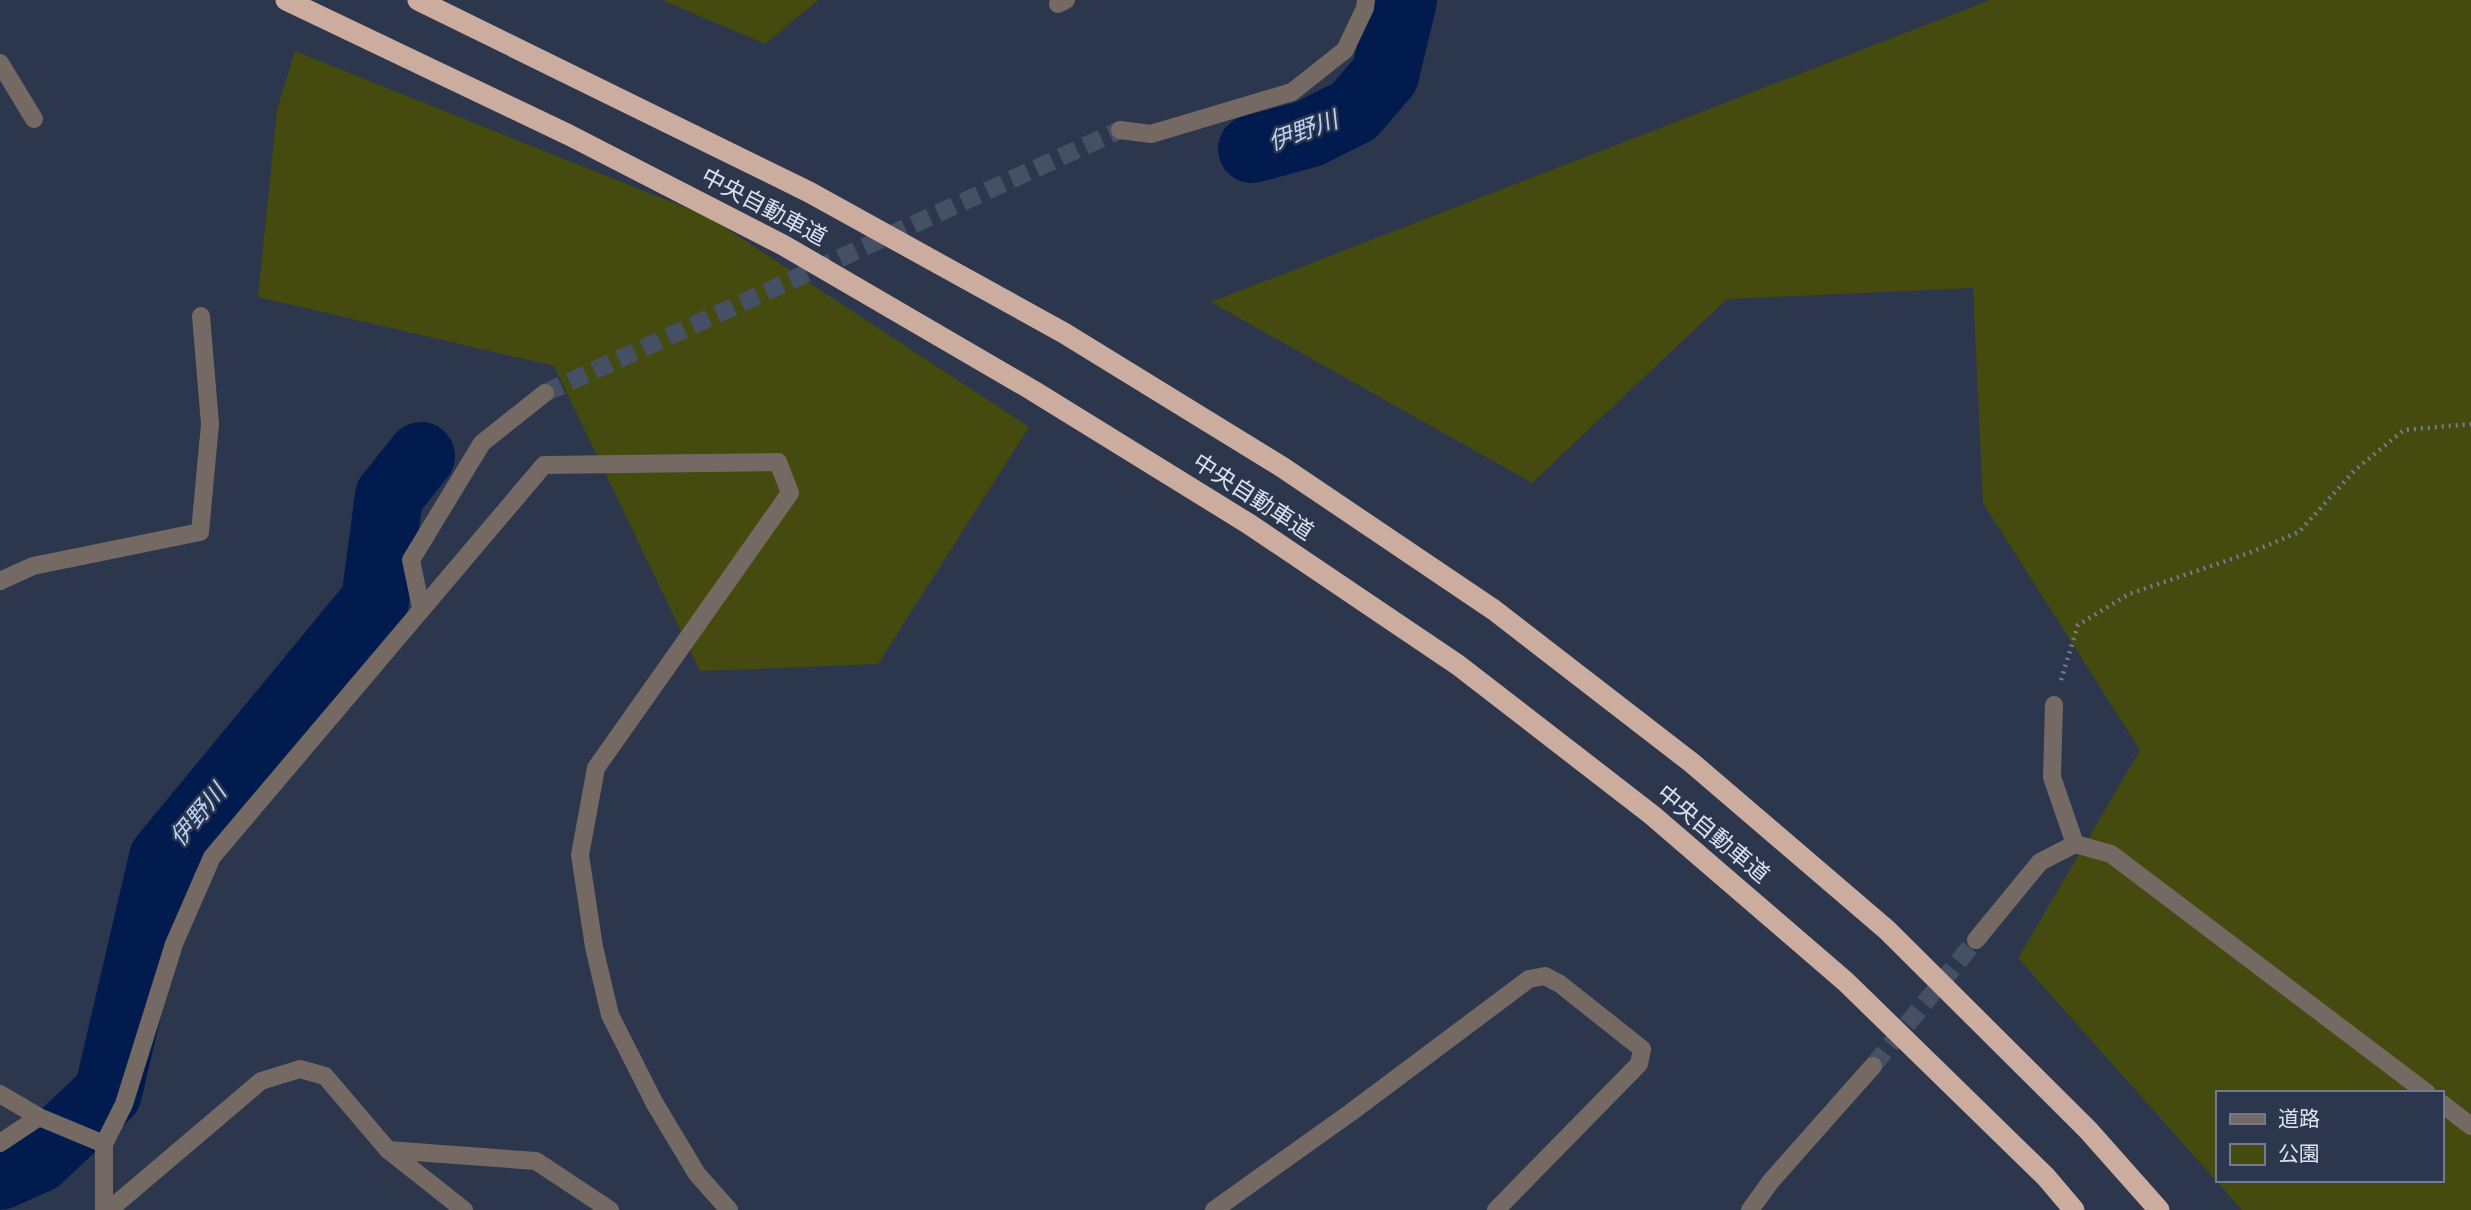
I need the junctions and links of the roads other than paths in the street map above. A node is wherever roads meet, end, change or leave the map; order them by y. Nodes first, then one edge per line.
1 (286, 0) edge
2 (418, 0) edge
3 (1366, 0) edge
4 (0, 63) edge
5 (34, 119) dead end
6 (1120, 130) tunnel mouth
7 (201, 316) dead end
8 (545, 393) tunnel mouth
9 (0, 581) edge
10 (421, 608) junction
11 (2054, 705) road end
12 (2075, 844) junction
13 (1976, 940) tunnel mouth
14 (1873, 1066) tunnel mouth
15 (2424, 1091) edge
16 (0, 1094) edge
17 (2443, 1105) edge
18 (39, 1117) junction
19 (2471, 1126) edge
20 (0, 1143) edge
21 (104, 1144) junction
22 (388, 1150) junction
23 (104, 1210) edge
24 (109, 1210) edge
25 (464, 1210) edge
26 (610, 1210) edge
27 (729, 1210) edge
28 (1214, 1210) edge
29 (1496, 1210) edge
30 (1750, 1210) edge
31 (2074, 1210) edge
32 (2159, 1210) edge

1 - 31 highway, 中央自動車道
2 - 32 highway, 中央自動車道
3 - 6 street
4 - 5 street
7 - 9 street
8 - 10 street
10 - 21 street
10 - 27 street
11 - 12 street
12 - 13 street
12 - 15 street
14 - 30 street
16 - 18 street
17 - 19 street
18 - 20 street
18 - 21 street
21 - 23 street
22 - 24 street
22 - 25 street
22 - 26 street
28 - 29 street

